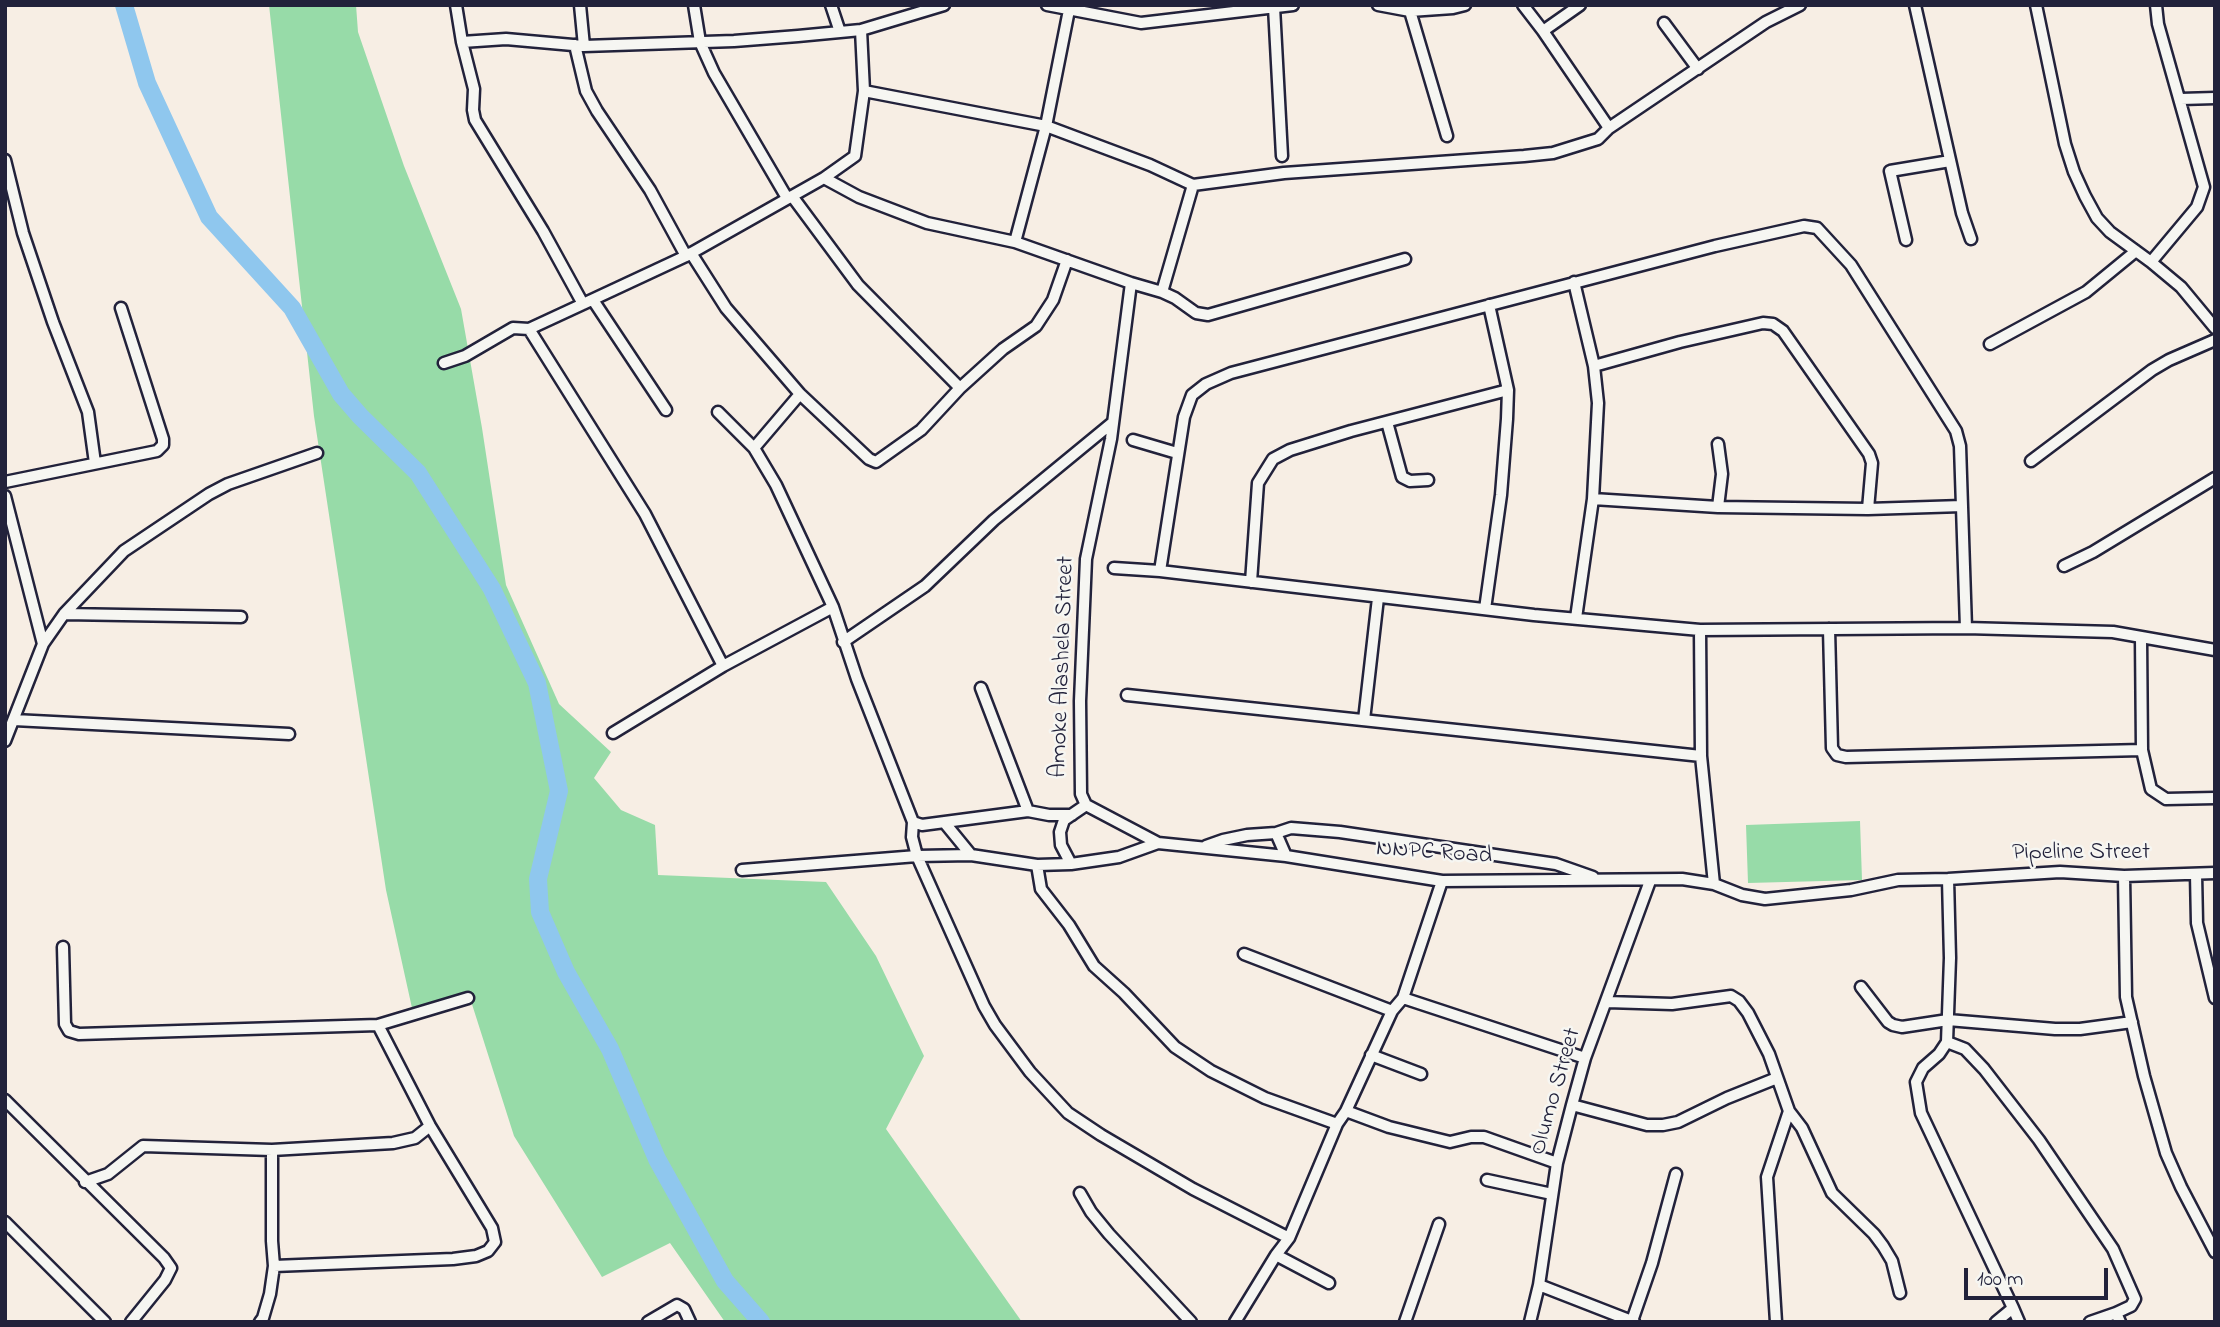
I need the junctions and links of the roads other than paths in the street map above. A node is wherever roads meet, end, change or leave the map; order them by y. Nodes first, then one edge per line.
1 (456, 5) edge
2 (580, 5) edge
3 (694, 5) edge
4 (831, 5) edge
5 (944, 5) edge
6 (1047, 5) edge
7 (1293, 5) edge
8 (1378, 5) edge
9 (1465, 5) edge
10 (1523, 5) edge
11 (1580, 5) edge
12 (1800, 5) edge
13 (1915, 5) edge
14 (2036, 5) edge
15 (2156, 5) edge
16 (1070, 7) edge
17 (1274, 7) junction
18 (1410, 11) junction
19 (1664, 23) dead end
20 (861, 30) junction
21 (1543, 31) junction
22 (840, 32) junction
23 (462, 42) junction
24 (700, 42) junction
25 (579, 46) junction
26 (1698, 69) junction
27 (864, 91) junction
28 (2215, 98) edge
29 (2181, 99) junction
30 (1046, 125) junction
31 (1609, 128) junction
32 (1447, 136) dead end
33 (1282, 156) dead end
34 (5, 160) edge
35 (1950, 161) junction
36 (824, 178) junction
37 (1193, 185) junction
38 (790, 197) junction
39 (1971, 239) dead end
40 (1906, 240) dead end
41 (1015, 242) junction
42 (2136, 251) junction
43 (689, 254) junction
44 (1405, 259) dead end
45 (1067, 260) junction
46 (2151, 262) junction
47 (1574, 282) junction
48 (1131, 284) junction
49 (1162, 292) junction
50 (588, 302) junction
51 (1489, 305) junction
52 (121, 308) dead end
53 (2215, 328) edge
54 (529, 329) junction
55 (2215, 340) edge
56 (1990, 344) dead end
57 (444, 363) dead end
58 (1594, 366) junction
59 (960, 388) junction
60 (1508, 390) junction
61 (800, 394) junction
62 (666, 411) dead end
63 (719, 412) dead end
64 (1387, 422) junction
65 (1112, 423) junction
66 (1133, 440) dead end
67 (1718, 444) dead end
68 (754, 448) junction
69 (317, 453) dead end
70 (1177, 453) junction
71 (2031, 461) dead end
72 (96, 463) junction
73 (2215, 478) edge
74 (1429, 480) dead end
75 (5, 482) edge
76 (5, 496) edge
77 (1593, 499) junction
78 (1962, 506) junction
79 (1718, 507) junction
80 (1868, 509) junction
81 (2064, 566) dead end
82 (1114, 568) dead end
83 (1160, 571) junction
84 (1251, 582) junction
85 (1378, 598) junction
86 (833, 607) junction
87 (1485, 609) junction
88 (64, 614) junction
89 (241, 617) dead end
90 (1576, 618) junction
91 (1966, 628) junction
92 (1829, 629) junction
93 (1700, 630) junction
94 (2141, 638) junction
95 (843, 642) junction
96 (43, 644) junction
97 (2215, 650) edge
98 (723, 666) junction
99 (981, 688) dead end
100 (1127, 695) dead end
101 (14, 720) junction
102 (1364, 720) junction
103 (613, 733) dead end
104 (289, 734) dead end
105 (5, 741) edge
106 (2142, 750) junction
107 (1701, 756) junction
108 (2215, 798) edge
109 (1086, 805) junction
110 (1028, 811) junction
111 (1072, 816) junction
112 (913, 822) junction
113 (944, 822) junction
114 (1276, 833) junction
115 (1158, 843) junction
116 (1202, 847) junction
117 (971, 855) junction
118 (917, 856) junction
119 (1286, 856) junction
120 (1037, 864) junction
121 (1071, 864) junction
122 (742, 870) dead end
123 (2215, 873) edge
124 (2196, 874) junction
125 (2124, 876) junction
126 (1948, 879) junction
127 (1599, 880) junction
128 (1442, 881) junction
129 (1650, 881) junction
130 (1714, 884) junction
131 (63, 947) dead end
132 (1244, 954) dead end
133 (1860, 987) dead end
134 (468, 998) dead end
135 (1403, 998) junction
136 (2215, 998) edge
137 (1607, 1002) junction
138 (1391, 1011) junction
139 (1948, 1020) junction
140 (2132, 1022) junction
141 (377, 1024) junction
142 (1947, 1042) junction
143 (1371, 1055) junction
144 (1585, 1058) junction
145 (1421, 1074) dead end
146 (1777, 1078) junction
147 (5, 1100) edge
148 (1572, 1105) junction
149 (1346, 1111) junction
150 (1790, 1111) junction
151 (1337, 1124) junction
152 (430, 1126) junction
153 (272, 1150) junction
154 (1557, 1163) junction
155 (1676, 1174) dead end
156 (1487, 1180) dead end
157 (85, 1182) junction
158 (1080, 1193) dead end
159 (1552, 1194) junction
160 (5, 1222) edge
161 (1439, 1224) dead end
162 (1289, 1238) junction
163 (2215, 1252) edge
164 (1276, 1255) junction
165 (274, 1266) junction
166 (1329, 1283) dead end
167 (1539, 1285) junction
168 (1900, 1293) dead end
169 (2013, 1308) junction
170 (2118, 1318) edge
171 (1633, 1321) edge
172 (105, 1322) edge
173 (131, 1322) edge
174 (260, 1322) edge
175 (648, 1322) edge
176 (690, 1322) edge
177 (1191, 1322) edge
178 (1235, 1322) edge
179 (1405, 1322) edge
180 (1530, 1322) edge
181 (1776, 1322) edge
182 (1996, 1322) edge
183 (2019, 1322) edge
184 (2090, 1322) edge

1 - 23 street
2 - 25 street
3 - 24 street
4 - 22 street
5 - 20 street
6 - 16 street
7 - 17 street
8 - 18 street
9 - 18 street
10 - 21 street
11 - 21 street
12 - 26 street
13 - 35 street
14 - 42 street
15 - 29 street
16 - 17 street
16 - 30 street
17 - 33 street
18 - 32 street
19 - 26 street
20 - 22 street
20 - 27 street
21 - 31 street
22 - 24 street
23 - 25 street
23 - 50 street
24 - 25 street
24 - 38 street
25 - 43 street
26 - 31 street
27 - 30 street
27 - 36 street
28 - 29 street
29 - 46 street
30 - 37 street
30 - 41 street
31 - 37 street
34 - 72 street
35 - 39 street
35 - 40 street
36 - 38 street
36 - 41 street
37 - 49 street
38 - 43 street
38 - 59 street
41 - 45 street
42 - 46 street
42 - 56 street
43 - 50 street
43 - 61 street
44 - 49 street
45 - 48 street
45 - 59 street
46 - 53 street
47 - 51 street
47 - 58 street
47 - 78 street
48 - 49 street
48 - 65 street, Amoke Alashela Street
50 - 54 street
50 - 62 street
51 - 60 street
51 - 70 street
52 - 72 street
54 - 57 street
54 - 98 street
55 - 71 street
58 - 77 street
58 - 80 street
59 - 61 street
60 - 64 street
60 - 87 street
61 - 68 street
63 - 68 street
64 - 74 street
64 - 84 street
65 - 95 street
65 - 109 street, Amoke Alashela Street
66 - 70 street
67 - 79 street
68 - 86 street
69 - 88 street
70 - 83 street
72 - 75 street
73 - 81 street
76 - 96 street
77 - 79 street
77 - 90 street
78 - 80 street
78 - 91 street
79 - 80 street
82 - 83 street
83 - 84 street
84 - 85 street
85 - 87 street
85 - 102 street
86 - 95 street
86 - 98 street
87 - 90 street
88 - 89 street
88 - 96 street
90 - 93 street
91 - 92 street
91 - 94 street
92 - 93 street
92 - 106 street
93 - 107 street
94 - 97 street
94 - 106 street
95 - 112 street
96 - 101 street
98 - 103 street
99 - 110 street
100 - 102 street
101 - 104 street
101 - 105 street
102 - 107 street
106 - 108 street
107 - 130 street
109 - 111 street
109 - 115 street, Amoke Alashela Street
110 - 111 street
110 - 113 street
111 - 121 street
112 - 113 street
112 - 118 street
113 - 117 street
114 - 116 street
114 - 119 street
114 - 127 street
115 - 116 street, NNPC Road
115 - 121 street, NNPC Road
116 - 119 street, NNPC Road
117 - 118 street, NNPC Road
117 - 120 street, NNPC Road
118 - 122 street, NNPC Road
118 - 162 street
119 - 128 street, NNPC Road
120 - 121 street, NNPC Road
120 - 151 street
123 - 124 street, Pipeline Street
124 - 125 street, Pipeline Street
124 - 136 street
125 - 126 street, Pipeline Street
125 - 140 street
126 - 130 street, NNPC Road
126 - 139 street
127 - 128 street, NNPC Road
127 - 129 street, NNPC Road
128 - 135 street
129 - 130 street, NNPC Road
129 - 137 street, Olumo Street
131 - 141 street
132 - 138 street
133 - 139 street
134 - 141 street
135 - 138 street
135 - 144 street
137 - 144 street, Olumo Street
137 - 146 street
138 - 143 street
139 - 140 street
139 - 142 street
140 - 163 street
141 - 152 street
142 - 169 street
142 - 170 street
143 - 145 street
143 - 149 street
144 - 148 street, Olumo Street
146 - 148 street
146 - 150 street
147 - 157 street
148 - 154 street, Olumo Street
149 - 151 street
149 - 154 street
150 - 168 street
150 - 181 street
151 - 162 street
152 - 153 street
152 - 165 street
153 - 157 street
153 - 165 street
154 - 159 street, Olumo Street
155 - 171 street
156 - 159 street
157 - 173 street
158 - 177 street
159 - 167 street, Olumo Street
160 - 172 street
161 - 179 street
162 - 164 street
164 - 166 street
164 - 178 street
165 - 174 street
167 - 171 street
167 - 180 street, Olumo Street
169 - 182 street
169 - 183 street
170 - 184 street
175 - 176 street

